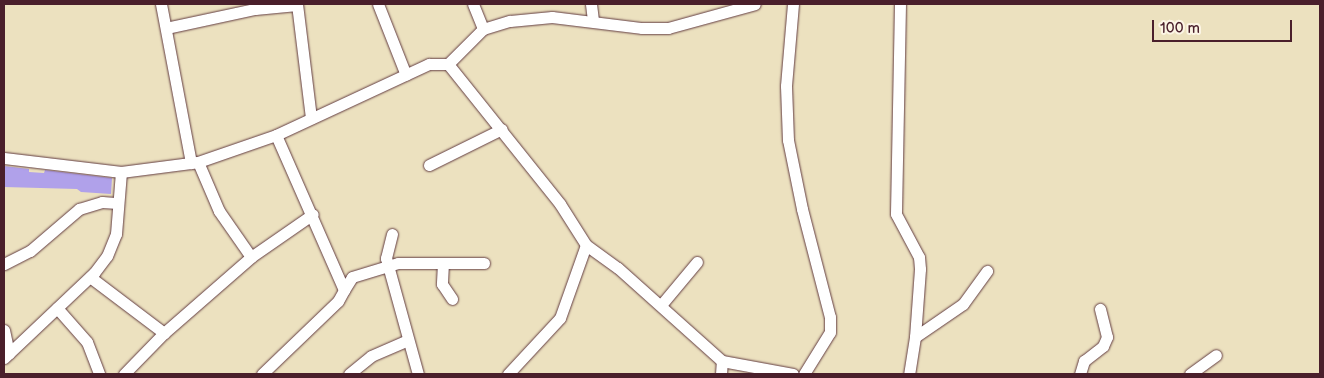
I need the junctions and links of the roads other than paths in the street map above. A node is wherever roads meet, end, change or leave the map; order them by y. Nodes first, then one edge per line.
1 (161, 4) edge
2 (297, 4) edge
3 (378, 4) edge
4 (473, 4) edge
5 (591, 4) edge
6 (755, 4) edge
7 (794, 4) edge
8 (900, 4) edge
9 (593, 21) junction
10 (166, 28) junction
11 (483, 29) junction
12 (448, 64) junction
13 (406, 75) junction
14 (311, 118) junction
15 (502, 129) junction
16 (276, 136) junction
17 (4, 158) edge
18 (195, 163) junction
19 (429, 165) dead end
20 (120, 172) junction
21 (118, 203) junction
22 (313, 214) junction
23 (392, 234) dead end
24 (586, 245) junction
25 (251, 257) junction
26 (697, 262) dead end
27 (443, 263) junction
28 (484, 263) dead end
29 (4, 264) edge
30 (387, 266) junction
31 (987, 272) dead end
32 (90, 277) junction
33 (344, 290) junction
34 (452, 299) dead end
35 (661, 304) junction
36 (57, 308) junction
37 (1100, 309) dead end
38 (4, 330) edge
39 (164, 333) junction
40 (915, 337) junction
41 (408, 340) junction
42 (1216, 355) dead end
43 (7, 356) edge
44 (722, 362) junction
45 (99, 374) edge
46 (124, 374) edge
47 (262, 374) edge
48 (349, 374) edge
49 (418, 374) edge
50 (508, 374) edge
51 (721, 374) edge
52 (793, 374) edge
53 (804, 374) edge
54 (909, 374) edge
55 (1080, 374) edge
56 (1190, 374) edge

1 - 10 street
2 - 10 street
2 - 14 street
3 - 13 street
4 - 11 street
5 - 9 street
6 - 9 street
7 - 53 street
8 - 40 street
9 - 11 street
10 - 18 street
11 - 12 street
12 - 13 street
12 - 15 street
13 - 14 street
14 - 16 street
15 - 19 street
15 - 24 street
16 - 18 street
16 - 22 street
17 - 20 street
18 - 20 street
18 - 25 street
20 - 21 street
21 - 29 street
21 - 32 street
22 - 25 street
22 - 33 street
23 - 30 street
24 - 35 street
24 - 50 street
25 - 39 street
26 - 35 street
27 - 28 street
27 - 30 street
27 - 34 street
30 - 33 street
30 - 41 street
31 - 40 street
32 - 36 street
32 - 39 street
33 - 47 street
35 - 44 street
36 - 43 street
36 - 45 street
37 - 55 street
38 - 43 street
39 - 46 street
40 - 54 street
41 - 48 street
41 - 49 street
42 - 56 street
44 - 51 street
44 - 52 street

